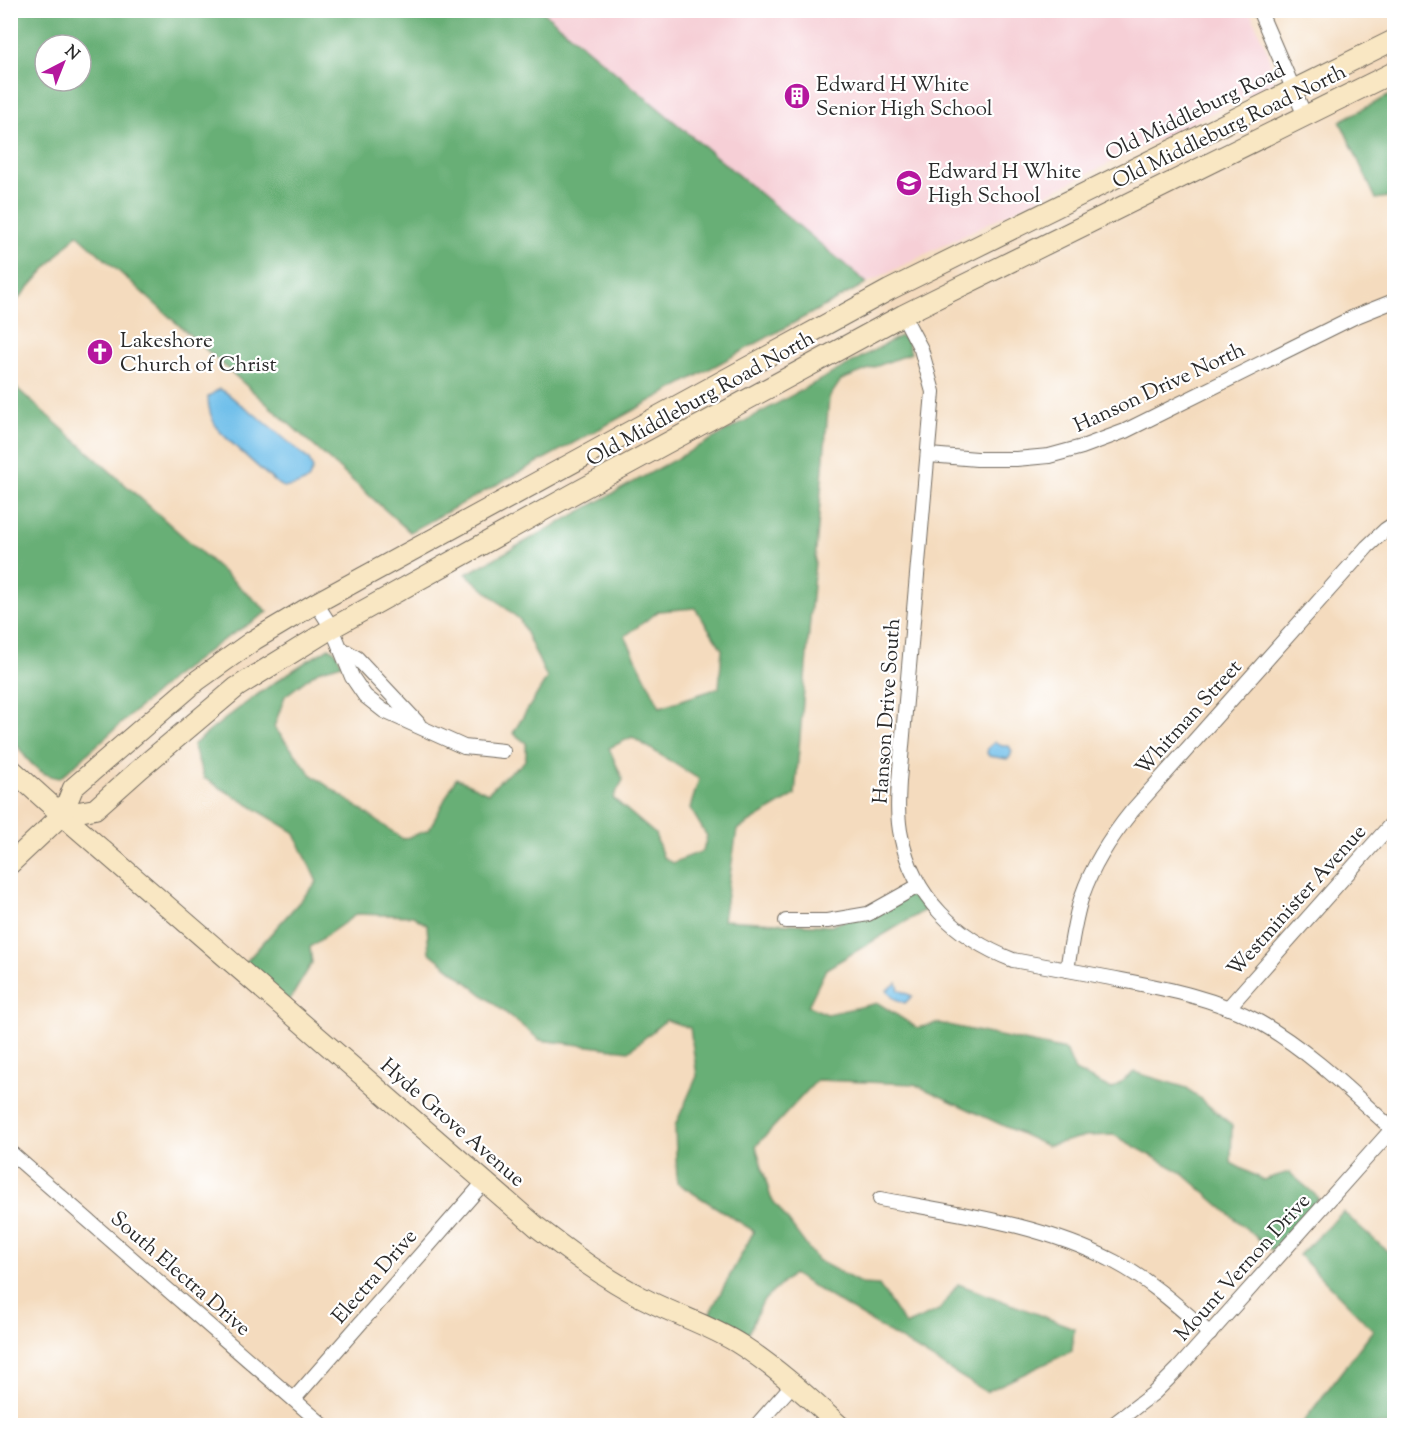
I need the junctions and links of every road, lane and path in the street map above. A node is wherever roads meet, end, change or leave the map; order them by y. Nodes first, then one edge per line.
1 (1258, 10) edge
2 (1395, 40) edge
3 (1395, 72) edge
4 (1293, 89) junction
5 (1305, 116) junction
6 (889, 290) joint
7 (1395, 301) edge
8 (903, 315) junction
9 (601, 447) junction
10 (928, 455) junction
11 (617, 471) junction
12 (1395, 524) edge
13 (316, 603) junction
14 (332, 628) junction
15 (340, 648) junction
16 (423, 729) junction
17 (503, 751) dead end
18 (10, 768) edge
19 (62, 815) junction
20 (1395, 820) edge
21 (10, 864) edge
22 (918, 886) junction
23 (786, 921) dead end
24 (1067, 970) junction
25 (1228, 1008) junction
26 (1394, 1129) edge
27 (10, 1152) edge
28 (485, 1181) junction
29 (880, 1200) dead end
30 (1210, 1334) junction
31 (794, 1384) junction
32 (294, 1399) junction
33 (324, 1425) edge
34 (756, 1425) edge
35 (840, 1425) edge
36 (1111, 1425) edge

1 - 4 street
2 - 4 main road, Old Middleburg Road
3 - 5 main road, Old Middleburg Road North
4 - 5 street
4 - 6 main road, Old Middleburg Road
5 - 8 main road, Old Middleburg Road North
6 - 9 main road, Old Middleburg Road North
7 - 10 street, Hanson Drive North
8 - 10 street, Hanson Drive South
8 - 11 main road, Old Middleburg Road North
9 - 11 main road
9 - 13 main road, Old Middleburg Road North
10 - 22 street, Hanson Drive South
11 - 14 main road, Old Middleburg Road North
12 - 24 street, Whitman Street
13 - 14 street
13 - 19 main road, Old Middleburg Road North
14 - 15 street
14 - 19 main road, Old Middleburg Road North
15 - 16 street
15 - 16 street
16 - 17 street
18 - 19 main road, Hyde Grove Avenue
19 - 21 main road, Old Middleburg Road North
19 - 28 main road, Hyde Grove Avenue
20 - 25 street, Westminister Avenue
22 - 23 street
22 - 24 street, Hanson Drive South
24 - 25 street, Hanson Drive South
25 - 26 street, Hanson Drive South
26 - 30 street, Mount Vernon Drive
27 - 32 street, South Electra Drive
28 - 31 main road, Hyde Grove Avenue
28 - 32 street, Electra Drive
29 - 30 street
30 - 36 street, Mount Vernon Drive
31 - 34 street
31 - 35 main road, Hyde Grove Avenue
32 - 33 street, South Electra Drive

